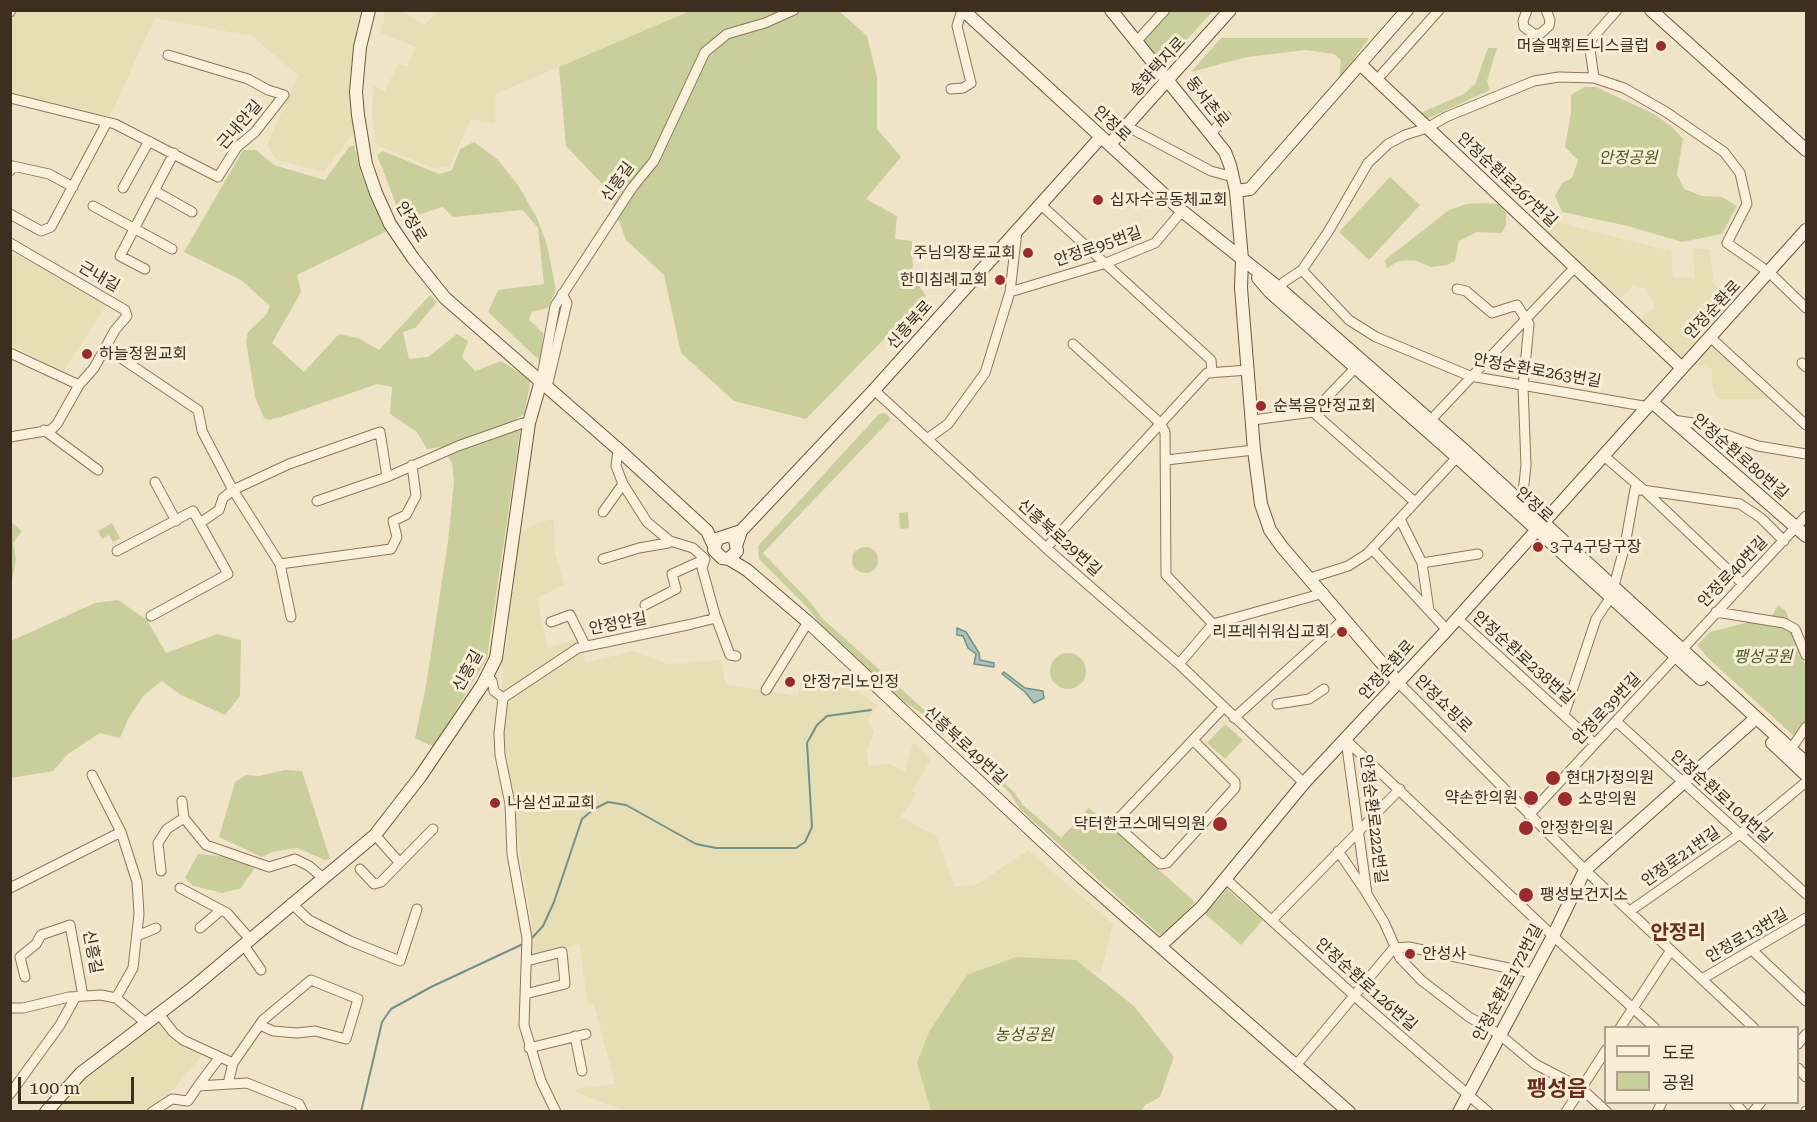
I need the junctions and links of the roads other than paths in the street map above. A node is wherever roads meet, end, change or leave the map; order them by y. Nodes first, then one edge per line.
1 (369, 10) edge
2 (794, 10) edge
3 (963, 10) edge
4 (1111, 10) edge
5 (1165, 10) edge
6 (1230, 10) edge
7 (1407, 10) edge
8 (1439, 10) edge
9 (1527, 10) edge
10 (1546, 10) edge
11 (1617, 10) edge
12 (1651, 10) edge
13 (1136, 42) junction
14 (168, 56) dead end
15 (1361, 65) junction
16 (1382, 74) dead end
17 (1594, 78) junction
18 (1168, 80) junction
19 (951, 89) dead end
20 (10, 98) edge
21 (1226, 116) dead end
22 (107, 122) junction
23 (1126, 126) junction
24 (1427, 128) junction
25 (1211, 134) junction
26 (1105, 140) junction
27 (149, 141) junction
28 (1806, 150) edge
29 (174, 153) junction
30 (10, 171) edge
31 (1233, 177) junction
32 (73, 187) junction
33 (123, 188) dead end
34 (155, 191) junction
35 (1236, 191) junction
36 (1040, 204) junction
37 (93, 206) dead end
38 (1182, 211) junction
39 (192, 212) dead end
40 (10, 214) edge
41 (134, 229) junction
42 (1806, 230) edge
43 (1017, 231) junction
44 (10, 243) edge
45 (172, 249) dead end
46 (1242, 259) junction
47 (1106, 263) junction
48 (1575, 267) junction
49 (145, 269) dead end
50 (1302, 270) junction
51 (1770, 273) junction
52 (1279, 288) junction
53 (1457, 289) dead end
54 (1010, 292) junction
55 (1806, 308) edge
56 (1525, 318) junction
57 (1710, 338) junction
58 (1073, 344) dead end
59 (106, 348) junction
60 (10, 353) edge
61 (1358, 365) junction
62 (1682, 368) junction
63 (1249, 370) junction
64 (1212, 373) junction
65 (1470, 376) junction
66 (79, 385) junction
67 (547, 387) junction
68 (1523, 387) junction
69 (874, 390) junction
70 (1651, 405) junction
71 (1313, 412) junction
72 (1253, 420) junction
73 (1673, 420) junction
74 (529, 423) junction
75 (1160, 423) junction
76 (1426, 425) junction
77 (1806, 425) edge
78 (44, 430) junction
79 (10, 437) edge
80 (927, 439) junction
81 (618, 449) junction
82 (1254, 450) junction
83 (1461, 454) junction
84 (1806, 454) edge
85 (1604, 456) junction
86 (1166, 460) junction
87 (412, 465) junction
88 (98, 470) dead end
89 (387, 477) junction
90 (155, 482) dead end
91 (623, 484) junction
92 (233, 490) junction
93 (1646, 492) junction
94 (317, 501) dead end
95 (1415, 502) junction
96 (1519, 507) junction
97 (603, 512) dead end
98 (1806, 516) edge
99 (1400, 519) junction
100 (176, 521) junction
101 (200, 523) junction
102 (1540, 525) junction
103 (707, 531) joint
104 (1802, 531) edge
105 (670, 541) junction
106 (1784, 541) junction
107 (723, 547) junction
108 (1046, 548) junction
109 (1372, 549) junction
110 (117, 551) dead end
111 (1479, 554) dead end
112 (603, 559) dead end
113 (1422, 563) junction
114 (280, 564) junction
115 (1310, 578) junction
116 (1743, 584) junction
117 (1612, 592) junction
118 (1324, 593) junction
119 (645, 605) dead end
120 (1429, 611) junction
121 (1716, 612) junction
122 (715, 615) junction
123 (151, 616) dead end
124 (291, 617) dead end
125 (1345, 618) junction
126 (1457, 618) junction
127 (551, 622) dead end
128 (808, 622) junction
129 (1213, 624) junction
130 (1447, 630) junction
131 (585, 645) junction
132 (1679, 653) junction
133 (1806, 655) edge
134 (736, 656) dead end
135 (1179, 664) junction
136 (488, 676) junction
137 (1398, 682) junction
138 (1324, 689) dead end
139 (766, 690) dead end
140 (503, 698) junction
141 (1277, 704) dead end
142 (1223, 708) junction
143 (1564, 715) junction
144 (1234, 718) junction
145 (1753, 721) junction
146 (1617, 722) junction
147 (1806, 728) edge
148 (1193, 740) junction
149 (1346, 740) junction
150 (1595, 744) junction
151 (1789, 753) junction
152 (1806, 763) edge
153 (92, 775) dead end
154 (1806, 775) edge
155 (1806, 782) edge
156 (1304, 783) junction
157 (1683, 783) junction
158 (1400, 789) junction
159 (182, 801) dead end
160 (1529, 815) junction
161 (184, 818) junction
162 (1360, 828) junction
163 (433, 829) dead end
164 (121, 832) junction
165 (375, 834) junction
166 (1740, 834) junction
167 (1338, 851) junction
168 (399, 862) junction
169 (360, 869) dead end
170 (1585, 870) junction
171 (161, 871) dead end
172 (322, 877) junction
173 (1226, 879) junction
174 (10, 888) edge
175 (180, 888) dead end
176 (1367, 894) junction
177 (1806, 894) edge
178 (291, 903) junction
179 (417, 909) dead end
180 (220, 910) junction
181 (1630, 911) junction
182 (1806, 918) edge
183 (1272, 920) junction
184 (156, 927) dead end
185 (200, 928) dead end
186 (137, 936) junction
187 (1553, 936) junction
188 (246, 941) junction
189 (1161, 945) junction
190 (1394, 948) junction
191 (1671, 950) junction
192 (1753, 951) junction
193 (527, 962) junction
194 (261, 970) dead end
195 (1532, 974) junction
196 (25, 977) dead end
197 (1702, 979) junction
198 (525, 994) junction
199 (1355, 996) junction
200 (79, 997) junction
201 (116, 998) junction
202 (1806, 1001) edge
203 (1632, 1007) junction
204 (10, 1008) edge
205 (159, 1014) junction
206 (146, 1023) junction
207 (260, 1025) junction
208 (1621, 1026) edge
209 (1653, 1026) edge
210 (1752, 1026) edge
211 (586, 1034) dead end
212 (1499, 1034) junction
213 (575, 1036) junction
214 (529, 1048) junction
215 (1604, 1052) edge
216 (219, 1058) junction
217 (233, 1063) junction
218 (1297, 1064) junction
219 (582, 1071) dead end
220 (228, 1084) junction
221 (198, 1086) junction
222 (1581, 1088) junction
223 (10, 1094) edge
224 (1469, 1095) junction
225 (1341, 1109) edge
226 (46, 1112) edge
227 (152, 1112) edge
228 (303, 1112) edge
229 (556, 1112) edge
230 (1459, 1112) edge
231 (1488, 1112) edge
232 (1566, 1112) edge
233 (1607, 1112) edge

1 - 67 street, 안정로
2 - 67 street, 신흥길
3 - 19 street
3 - 26 street, 안정로
4 - 13 street, 동서촌로
5 - 13 street
6 - 18 street, 송화택지로
7 - 15 street
8 - 16 street
9 - 10 street
11 - 17 street
12 - 28 street
13 - 18 street, 동서촌로
14 - 29 street, 근내안길
15 - 24 street, 안정순환로267번길
15 - 35 street
17 - 24 street
17 - 51 street
18 - 23 street, 송화택지로
18 - 25 street, 동서촌로
20 - 22 street, 근내안길
21 - 25 street
22 - 27 street, 근내안길
22 - 32 street
23 - 26 street, 송화택지로
23 - 31 street
24 - 48 street, 안정순환로267번길
24 - 50 street
25 - 31 street, 동서촌로
26 - 36 street, 신흥북로
26 - 38 street, 안정로
27 - 29 street, 근내안길
27 - 33 street
29 - 34 street
30 - 32 street
31 - 35 street, 동서촌로
32 - 40 street
34 - 39 street
34 - 41 street
35 - 46 street, 동서촌로
36 - 43 street, 신흥북로
36 - 47 street
37 - 41 street
38 - 46 street, 안정로
38 - 47 street, 안정로95번길
41 - 45 street
41 - 49 street
42 - 51 street, 안정순환로
43 - 54 street
43 - 69 street, 신흥북로
44 - 59 street, 근내길
46 - 52 street, 안정로
46 - 61 street, 안정로
46 - 63 street, 안정쇼핑로
47 - 54 street, 안정로95번길
47 - 64 street
48 - 56 street
48 - 62 street, 안정순환로267번길
50 - 52 street
50 - 65 street, 안정순환로263번길
51 - 55 street
51 - 57 street, 안정순환로
52 - 61 street, 안정로
53 - 56 street
54 - 80 street
56 - 65 street
56 - 68 street
57 - 62 street, 안정순환로
57 - 77 street
58 - 75 street
59 - 66 street, 근내길
59 - 92 street
60 - 66 street
61 - 71 street
61 - 76 street, 안정로
62 - 70 street, 안정순환로
63 - 64 street
63 - 72 street, 안정쇼핑로
64 - 75 street
65 - 68 street, 안정순환로263번길
65 - 76 street
66 - 78 street, 근내길
67 - 74 street, 신흥길
67 - 81 street, 안정로
68 - 70 street, 안정순환로263번길
68 - 96 street
69 - 80 street, 신흥북로29번길
69 - 107 street, 신흥북로
70 - 73 street, 안정순환로80번길
70 - 85 street, 안정순환로
71 - 72 street
71 - 95 street
72 - 82 street, 안정쇼핑로
73 - 84 street
73 - 104 street, 안정순환로80번길
74 - 87 street
74 - 136 street, 신흥길
75 - 86 street
75 - 108 street
76 - 83 street, 안정로
78 - 79 street
78 - 88 street
80 - 108 street, 신흥북로29번길
81 - 91 street
81 - 103 street, 안정로
82 - 86 street
82 - 115 street, 안정쇼핑로
83 - 95 street
83 - 96 street, 안정로
85 - 93 street
85 - 102 street, 안정순환로
86 - 129 street
87 - 89 street
87 - 114 street
89 - 92 street
89 - 94 street
90 - 100 street
91 - 97 street
91 - 105 street
92 - 101 street
92 - 114 street
93 - 106 street
93 - 116 street
93 - 117 street
95 - 99 street
96 - 102 street, 안정로
98 - 104 street, 안정로40번길
99 - 109 street
99 - 113 street
100 - 101 street
100 - 110 street
101 - 123 street
102 - 117 street, 안정로
102 - 126 street, 안정순환로
103 - 107 street, 신흥북로49번길
104 - 106 street, 안정로40번길
105 - 107 street
105 - 112 street
106 - 116 street, 안정로40번길
107 - 119 street, 안정안길
107 - 122 street
107 - 128 street, 신흥북로49번길
108 - 135 street, 신흥북로29번길
109 - 115 street
109 - 120 street
111 - 113 street
113 - 120 street
114 - 124 street
115 - 118 street, 안정쇼핑로
116 - 121 street, 안정로40번길
117 - 132 street, 안정로
117 - 143 street
118 - 125 street, 안정쇼핑로
118 - 129 street
120 - 130 street
121 - 132 street, 안정로40번길
121 - 133 street
122 - 131 street, 안정안길
122 - 134 street
125 - 137 street, 안정쇼핑로
125 - 144 street
126 - 130 street, 안정순환로
126 - 143 street, 안정순환로238번길
127 - 131 street
128 - 139 street
128 - 189 street, 신흥북로49번길
129 - 135 street
130 - 137 street, 안정순환로
131 - 140 street, 안정안길
132 - 145 street, 안정로
132 - 146 street, 안정로39번길
135 - 142 street, 신흥북로29번길
136 - 140 street
136 - 165 street, 신흥길
137 - 149 street, 안정순환로
137 - 160 street, 안정쇼핑로
138 - 141 street
140 - 193 street
142 - 144 street, 신흥북로29번길
142 - 148 street
143 - 150 street, 안정순환로238번길
144 - 156 street, 신흥북로29번길
145 - 151 street, 안정로
145 - 157 street
146 - 150 street, 안정로39번길
146 - 157 street, 안정순환로104번길
147 - 151 street
148 - 148 street
149 - 156 street, 안정순환로
149 - 158 street
149 - 162 street, 안정순환로222번길
150 - 160 street, 안정로39번길
151 - 152 street, 안정로
151 - 154 street, 안정로
153 - 164 street, 신흥길
155 - 166 street, 안정로21번길
156 - 173 street, 안정순환로
157 - 166 street, 안정순환로104번길
157 - 170 street
158 - 162 street
158 - 187 street
159 - 161 street
160 - 170 street, 안정쇼핑로
161 - 171 street
161 - 172 street
162 - 167 street
162 - 176 street, 안정순환로222번길
163 - 168 street
164 - 174 street
164 - 186 street, 신흥길
165 - 168 street
165 - 172 street, 신흥길
166 - 177 street, 안정순환로104번길
166 - 181 street, 안정로21번길
167 - 176 street
167 - 183 street
168 - 169 street
170 - 181 street, 안정쇼핑로
170 - 187 street, 안정순환로172번길
172 - 178 street, 신흥길
173 - 183 street, 안정순환로126번길
173 - 189 street, 안정순환로
175 - 180 street
176 - 190 street, 안정순환로222번길
178 - 179 street
178 - 188 street, 신흥길
180 - 185 street
180 - 188 street
181 - 191 street, 안정쇼핑로
182 - 192 street, 안정로13번길
183 - 199 street, 안정순환로126번길
184 - 186 street
186 - 201 street, 신흥길
187 - 195 street, 안정순환로172번길
187 - 203 street
188 - 194 street
188 - 205 street, 신흥길
189 - 218 street
190 - 195 street
190 - 199 street
190 - 212 street, 안정순환로222번길
191 - 197 street, 안정쇼핑로
191 - 203 street
192 - 197 street, 안정로13번길
192 - 202 street
193 - 198 street
193 - 198 street
195 - 212 street, 안정순환로172번길
196 - 200 street, 신흥길
197 - 210 street, 안정쇼핑로
198 - 214 street
199 - 218 street
199 - 224 street, 안정순환로126번길
200 - 201 street, 신흥길
200 - 204 street, 신흥길
200 - 223 street
201 - 206 street
203 - 208 street
203 - 209 street
205 - 206 street, 신흥길
205 - 216 street
206 - 226 street, 신흥길
207 - 207 street
207 - 217 street
211 - 213 street
212 - 222 street, 안정순환로222번길
212 - 224 street, 안정순환로172번길
213 - 214 street
213 - 219 street
214 - 229 street
215 - 222 street
216 - 217 street
216 - 221 street
217 - 220 street
218 - 225 street
220 - 221 street
220 - 228 street
221 - 227 street
222 - 232 street
222 - 233 street, 안정순환로222번길
224 - 230 street, 안정순환로172번길
224 - 231 street, 안정순환로126번길

